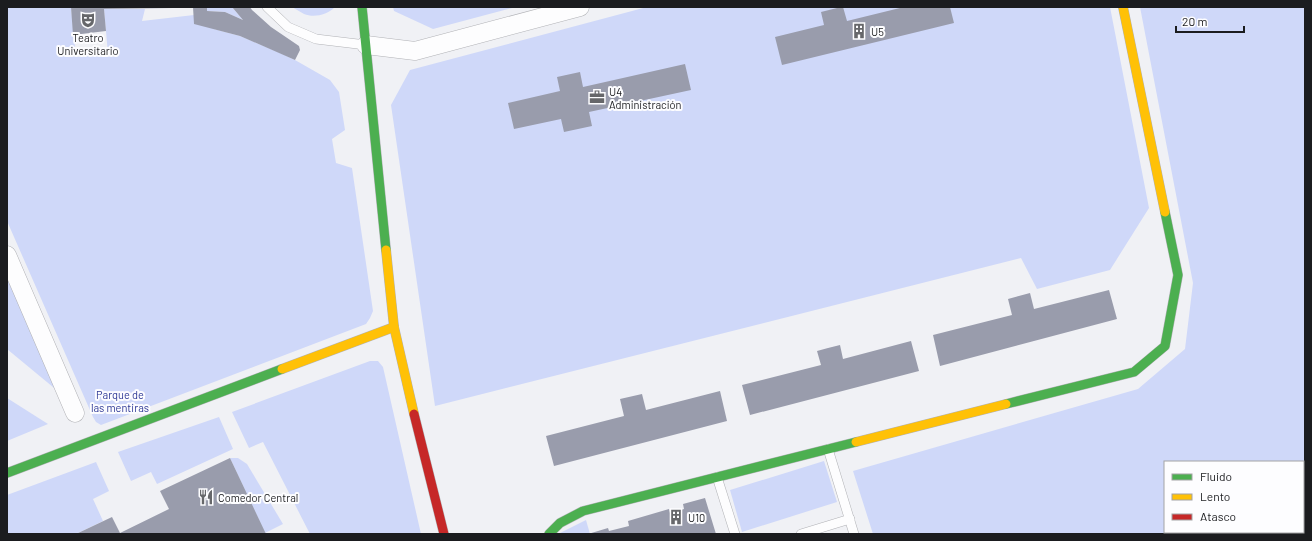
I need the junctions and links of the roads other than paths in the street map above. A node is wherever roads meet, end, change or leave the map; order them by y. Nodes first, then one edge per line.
1 (267, 7) edge
2 (362, 7) edge
3 (580, 7) edge
4 (1123, 7) edge
5 (366, 45) junction
6 (7, 255) edge
7 (394, 327) junction
8 (75, 413) dead end
9 (828, 449) junction
10 (7, 473) edge
11 (717, 477) junction
12 (850, 519) junction
13 (444, 534) edge
14 (549, 534) edge
15 (735, 534) edge
16 (802, 534) edge
17 (854, 534) edge

1 - 5 lane
2 - 5 street
3 - 5 street
4 - 9 street
5 - 7 street
6 - 8 street
7 - 10 street
7 - 13 street
9 - 11 street
9 - 12 lane
11 - 14 street
11 - 15 lane
12 - 16 lane
12 - 17 lane

